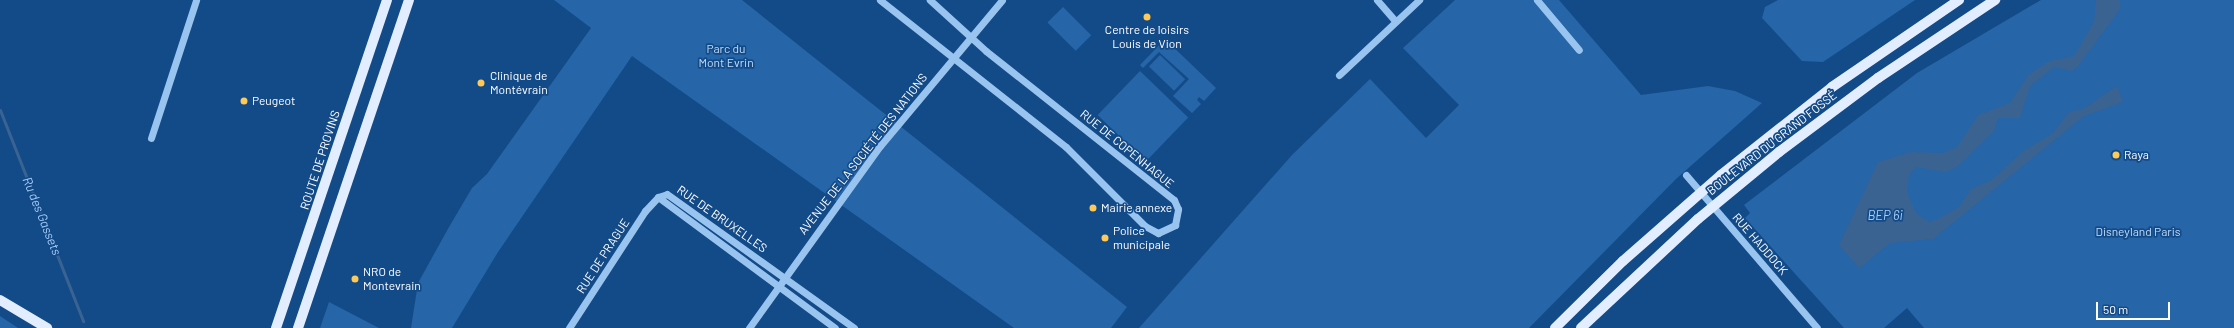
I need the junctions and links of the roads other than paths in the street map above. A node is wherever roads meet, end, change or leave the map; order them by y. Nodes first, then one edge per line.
1 (196, 0) edge
2 (387, 0) edge
3 (409, 0) edge
4 (880, 0) edge
5 (930, 0) edge
6 (1002, 0) edge
7 (1378, 0) edge
8 (1418, 0) edge
9 (1537, 0) edge
10 (1959, 0) edge
11 (1995, 0) edge
12 (1395, 21) junction
13 (970, 36) junction
14 (1579, 50) dead end
15 (952, 57) junction
16 (1340, 75) dead end
17 (151, 138) dead end
18 (1686, 175) dead end
19 (1701, 192) junction
20 (658, 197) junction
21 (1713, 206) junction
22 (784, 277) junction
23 (777, 286) junction
24 (0, 300) edge
25 (47, 328) edge
26 (276, 328) edge
27 (298, 328) edge
28 (569, 328) edge
29 (749, 328) edge
30 (835, 328) edge
31 (854, 328) edge
32 (1555, 328) edge
33 (1581, 328) edge
34 (1817, 328) edge

1 - 17 street
2 - 26 main road, ROUTE DE PROVINS
3 - 27 main road
4 - 15 street
5 - 13 street
6 - 13 street, AVENUE DE LA SOCIÉTÉ DES NATIONS
7 - 12 street
8 - 12 street
9 - 14 street
10 - 19 main road, BOULEVARD DU GRAND FOSSÉ
11 - 21 main road, BOULEVARD DU GRAND FOSSÉ
12 - 16 street
13 - 15 street, AVENUE DE LA SOCIÉTÉ DES NATIONS
13 - 15 street, RUE DE COPENHAGUE
15 - 22 street, AVENUE DE LA SOCIÉTÉ DES NATIONS
18 - 19 street, RUE HADDOCK
19 - 21 street, RUE HADDOCK
19 - 32 main road, BOULEVARD DU GRAND FOSSÉ
20 - 22 street, RUE DE BRUXELLES
20 - 23 street, RUE DE BRUXELLES
20 - 28 street, RUE DE PRAGUE
21 - 33 main road, BOULEVARD DU GRAND FOSSÉ
21 - 34 street, RUE HADDOCK
22 - 23 street, AVENUE DE LA SOCIÉTÉ DES NATIONS
22 - 31 street, RUE DE BRUXELLES
23 - 29 street, AVENUE DE LA SOCIÉTÉ DES NATIONS
23 - 30 street, RUE DE BRUXELLES
24 - 25 main road

